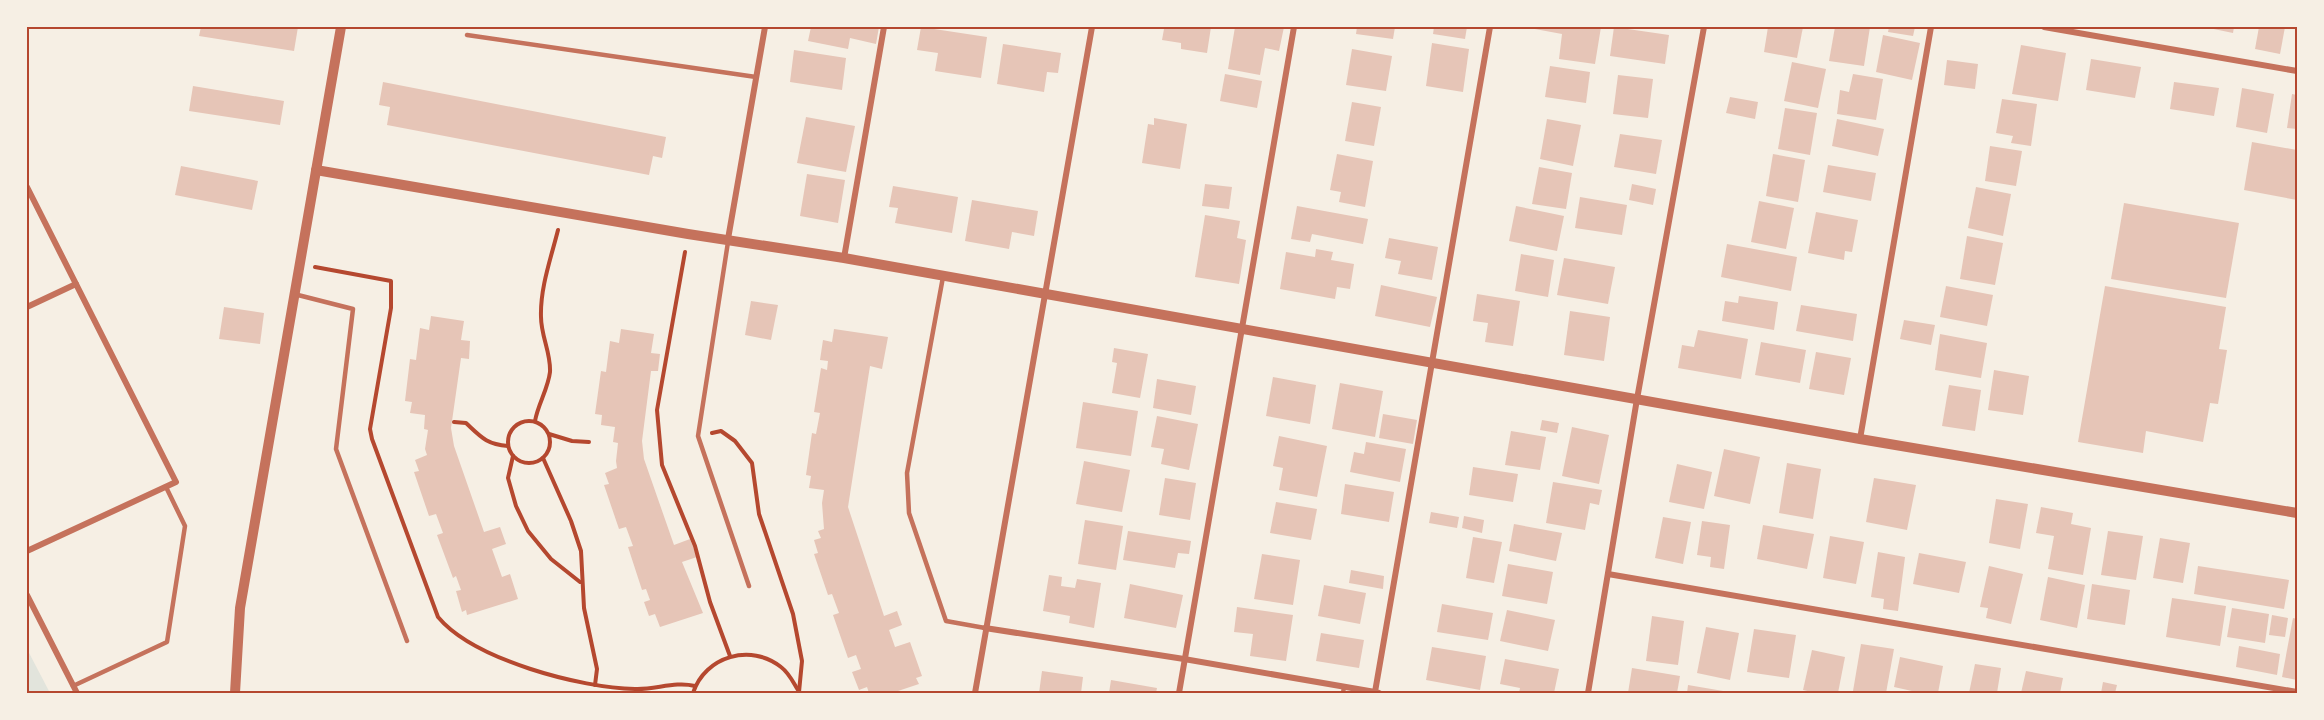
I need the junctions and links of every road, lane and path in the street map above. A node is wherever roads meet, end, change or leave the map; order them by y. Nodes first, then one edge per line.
1 (341, 27) edge
2 (765, 27) edge
3 (884, 27) edge
4 (1092, 27) edge
5 (1294, 27) edge
6 (1490, 27) edge
7 (1704, 27) edge
8 (1931, 27) edge
9 (2044, 27) edge
10 (467, 35) dead end
11 (2297, 71) edge
12 (756, 77) junction
13 (316, 170) junction
14 (27, 186) edge
15 (562, 213) junction
16 (688, 234) junction
17 (728, 239) junction
18 (844, 258) junction
19 (300, 264) junction
20 (943, 277) junction
21 (76, 284) junction
22 (294, 294) junction
23 (1045, 294) junction
24 (27, 307) edge
25 (1241, 328) junction
26 (1431, 363) junction
27 (1637, 399) junction
28 (535, 421) junction
29 (454, 423) dead end
30 (549, 435) junction
31 (698, 436) junction
32 (1860, 439) junction
33 (589, 442) dead end
34 (508, 446) junction
35 (513, 456) junction
36 (543, 458) junction
37 (166, 488) junction
38 (2297, 513) edge
39 (27, 551) edge
40 (1608, 574) junction
41 (581, 582) junction
42 (749, 586) dead end
43 (27, 595) edge
44 (985, 628) junction
45 (407, 641) dead end
46 (730, 656) junction
47 (1184, 659) junction
48 (595, 685) junction
49 (73, 686) junction
50 (695, 686) junction
51 (1343, 690) edge
52 (799, 692) edge
53 (2297, 692) edge
54 (77, 693) edge
55 (235, 693) edge
56 (693, 693) edge
57 (975, 693) edge
58 (1179, 693) edge
59 (1377, 693) edge
60 (1588, 693) edge

1 - 13 street
2 - 12 street
3 - 18 street
4 - 23 street
5 - 25 street
6 - 26 street
7 - 27 street
8 - 32 street
9 - 11 street
10 - 12 lane
12 - 17 street
13 - 15 street
13 - 19 street
14 - 21 street
15 - 16 street
15 - 28 path
16 - 17 street
16 - 46 path
17 - 18 street
17 - 31 lane
18 - 20 street
19 - 22 street
19 - 48 path
20 - 23 street
20 - 44 lane
21 - 24 street
21 - 37 street
22 - 45 lane
22 - 55 street
23 - 25 street
23 - 44 street
25 - 26 street
25 - 47 street
26 - 27 street
26 - 59 street
27 - 32 street
27 - 40 street
28 - 30 path
28 - 34 path
29 - 34 path
30 - 33 path
30 - 36 path
31 - 42 lane
31 - 52 path
32 - 38 street
34 - 35 path
35 - 36 path
35 - 41 path
36 - 41 path
37 - 39 street
37 - 49 lane
40 - 53 street
40 - 60 street
41 - 48 path
43 - 49 street
44 - 47 street
44 - 57 street
46 - 50 path
46 - 52 path
47 - 51 street
47 - 58 street
48 - 50 path
49 - 54 street
50 - 56 path
51 - 59 street

